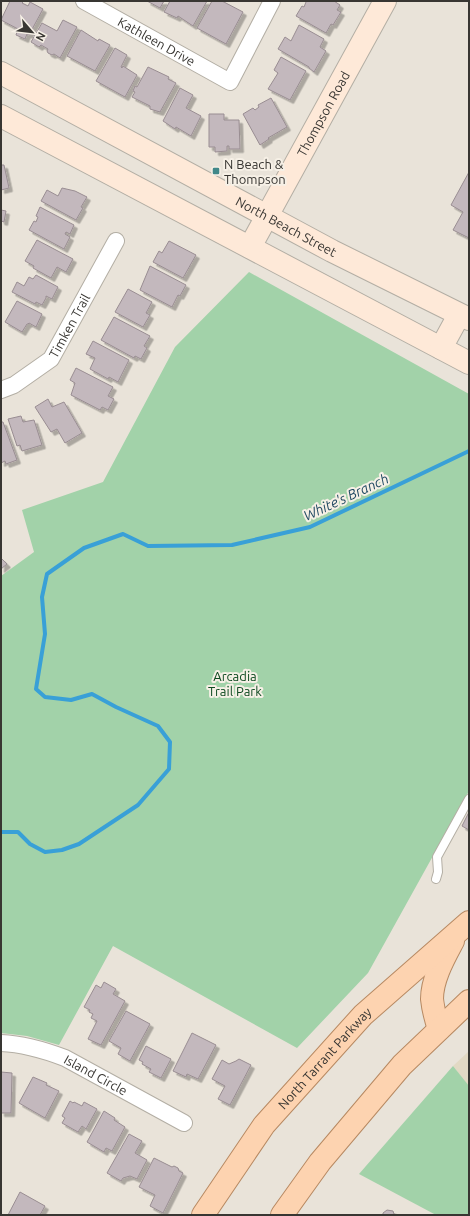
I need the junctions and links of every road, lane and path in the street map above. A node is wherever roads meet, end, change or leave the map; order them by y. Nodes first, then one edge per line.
1 (84, 1) edge
2 (272, 1) edge
3 (385, 1) edge
4 (1, 73) edge
5 (1, 116) edge
6 (267, 216) junction
7 (116, 241) dead end
8 (250, 247) junction
9 (464, 317) edge
10 (441, 348) junction
11 (469, 363) edge
12 (1, 390) edge
13 (469, 799) edge
14 (436, 879) dead end
15 (464, 926) edge
16 (469, 1001) edge
17 (439, 1029) junction
18 (1, 1043) edge
19 (184, 1123) dead end
20 (203, 1215) edge
21 (282, 1215) edge

1 - 2 street, Kathleen Drive
3 - 6 main road, Thompson Road
4 - 6 main road, North Beach Street
5 - 8 main road
6 - 8 main road, Thompson Road
6 - 9 main road, North Beach Street
7 - 12 street, Timken Trail
8 - 10 main road
9 - 10 main road
10 - 11 main road
13 - 14 lane
15 - 17 main road
15 - 20 main road, North Tarrant Parkway
16 - 17 main road
17 - 21 main road
18 - 19 street, Island Circle

